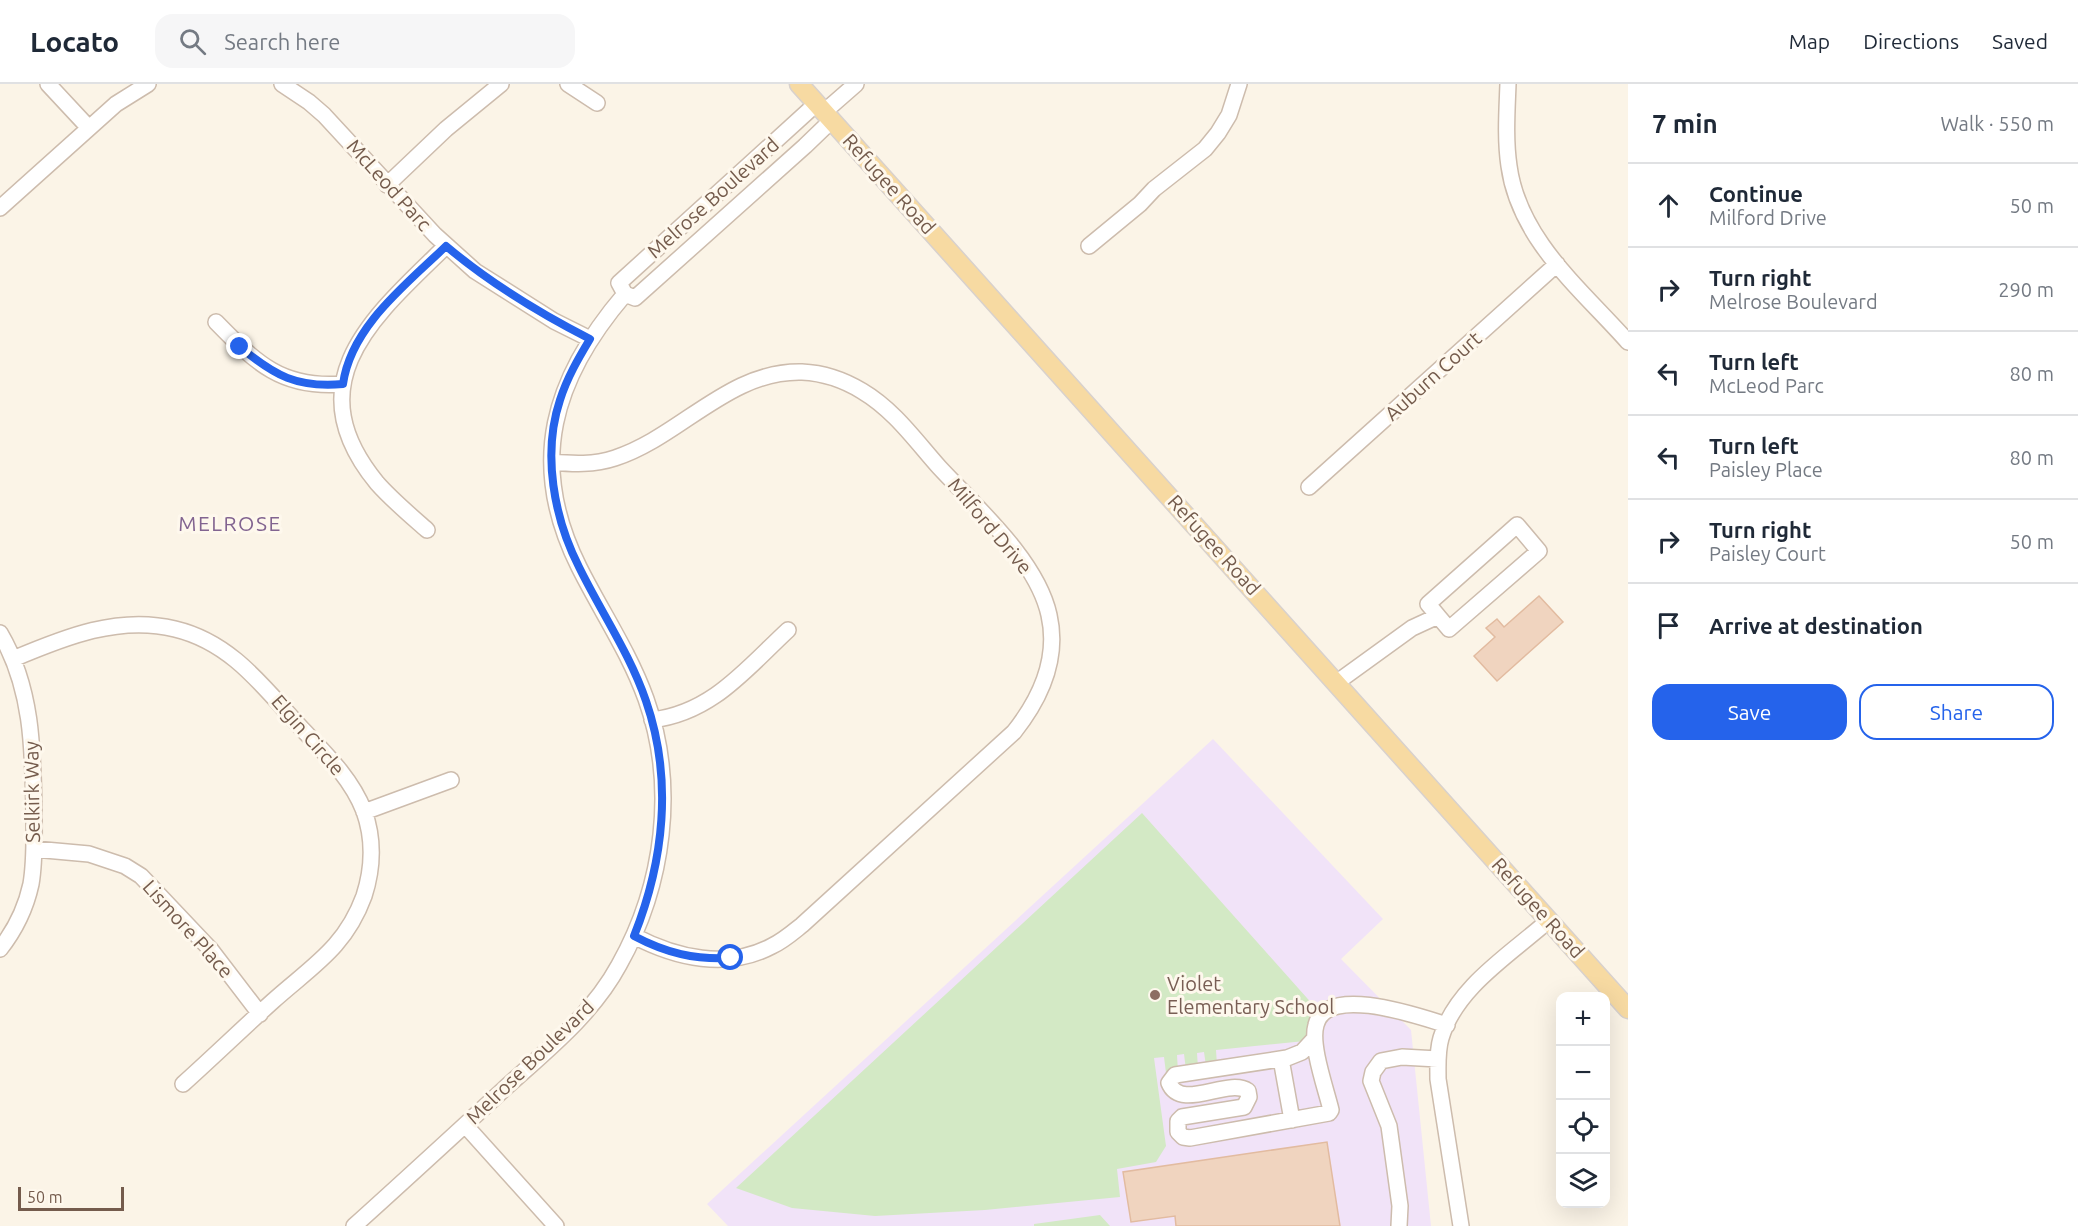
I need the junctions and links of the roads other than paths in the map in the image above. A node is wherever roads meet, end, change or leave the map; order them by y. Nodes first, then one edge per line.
1 (48, 84) edge
2 (148, 84) edge
3 (282, 84) edge
4 (501, 84) edge
5 (568, 84) edge
6 (799, 84) edge
7 (856, 84) edge
8 (1239, 84) edge
9 (1508, 84) edge
10 (597, 103) dead end
11 (824, 112) junction
12 (89, 128) junction
13 (387, 185) junction
14 (0, 208) edge
15 (446, 246) junction
16 (1089, 246) dead end
17 (1557, 264) junction
18 (625, 294) junction
19 (216, 322) dead end
20 (590, 339) junction
21 (1628, 342) edge
22 (343, 384) junction
23 (552, 462) junction
24 (1309, 487) dead end
25 (427, 530) dead end
26 (1438, 616) junction
27 (788, 630) dead end
28 (0, 633) edge
29 (14, 660) junction
30 (1336, 683) junction
31 (652, 720) junction
32 (450, 780) dead end
33 (364, 812) junction
34 (34, 849) junction
35 (1549, 920) junction
36 (634, 936) junction
37 (0, 949) edge
38 (1628, 1009) edge
39 (260, 1014) junction
40 (1447, 1024) junction
41 (1314, 1039) junction
42 (1281, 1059) junction
43 (1438, 1059) junction
44 (183, 1084) dead end
45 (1292, 1120) junction
46 (465, 1125) junction
47 (354, 1226) edge
48 (556, 1226) edge
49 (1399, 1226) edge
50 (1461, 1226) edge

1 - 12 street
2 - 12 street
3 - 13 street, McLeod Parc
4 - 13 street
5 - 10 street
6 - 11 main road, Refugee Road
7 - 11 street
8 - 16 street
9 - 17 street
11 - 18 street, Melrose Boulevard
11 - 18 street, Melrose Boulevard
11 - 30 main road, Refugee Road
12 - 14 street
13 - 15 street, McLeod Parc
15 - 20 street, McLeod Parc
15 - 22 street
17 - 21 street
17 - 24 street, Auburn Court
18 - 20 street, Melrose Boulevard
19 - 22 street
20 - 23 street, Melrose Boulevard
22 - 25 street
23 - 31 street, Melrose Boulevard
23 - 36 street, Milford Drive
26 - 26 street
26 - 30 street
27 - 31 street
28 - 29 street, Selkirk Way
29 - 33 street, Elgin Circle
29 - 34 street, Selkirk Way
30 - 35 main road, Refugee Road
31 - 36 street, Melrose Boulevard
32 - 33 street
33 - 39 street, Elgin Circle
34 - 37 street, Selkirk Way
34 - 39 street, Lismore Place
35 - 38 main road, Refugee Road
35 - 40 street
36 - 46 street, Melrose Boulevard
39 - 44 street, Elgin Circle
40 - 41 street
40 - 43 street
41 - 42 street
41 - 45 street
42 - 45 street
42 - 45 street
43 - 49 street
43 - 50 street
46 - 47 street, Melrose Boulevard
46 - 48 street

